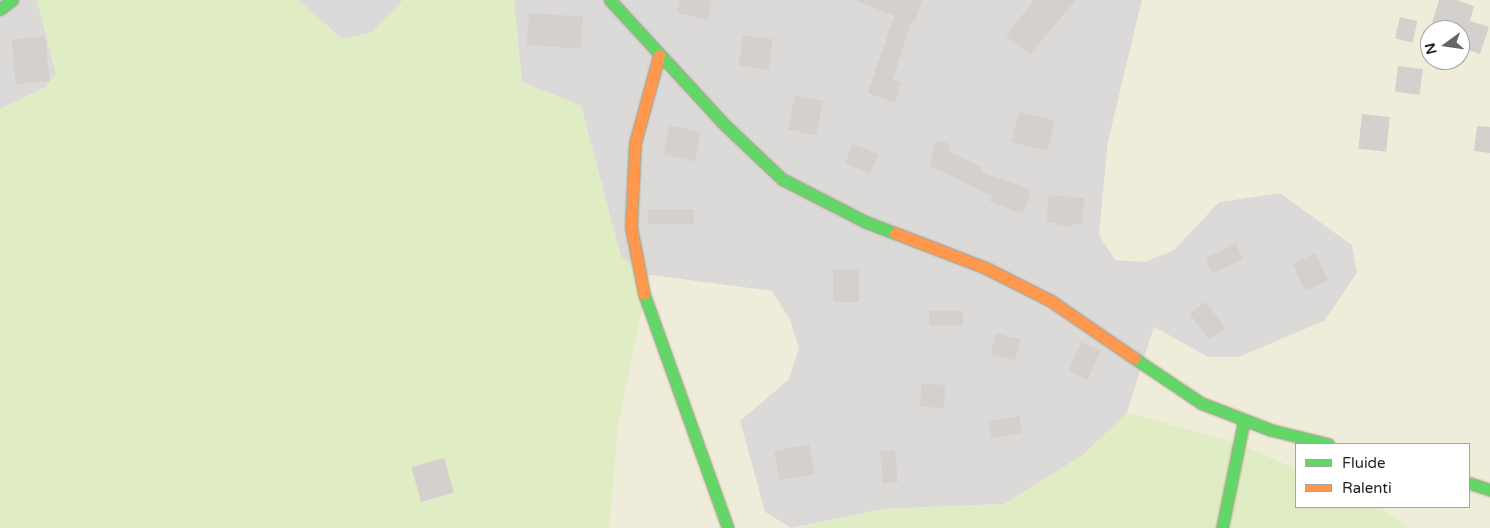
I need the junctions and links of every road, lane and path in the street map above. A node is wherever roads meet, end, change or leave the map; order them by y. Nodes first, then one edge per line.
1 (12, 0) edge
2 (610, 0) edge
3 (0, 9) edge
4 (659, 55) junction
5 (1244, 420) junction
6 (1324, 443) edge
7 (1470, 483) edge
8 (1490, 490) edge
9 (728, 528) edge
10 (1222, 528) edge

1 - 3 street
2 - 4 street
4 - 5 street
4 - 9 street
5 - 6 street
5 - 10 street
7 - 8 street

